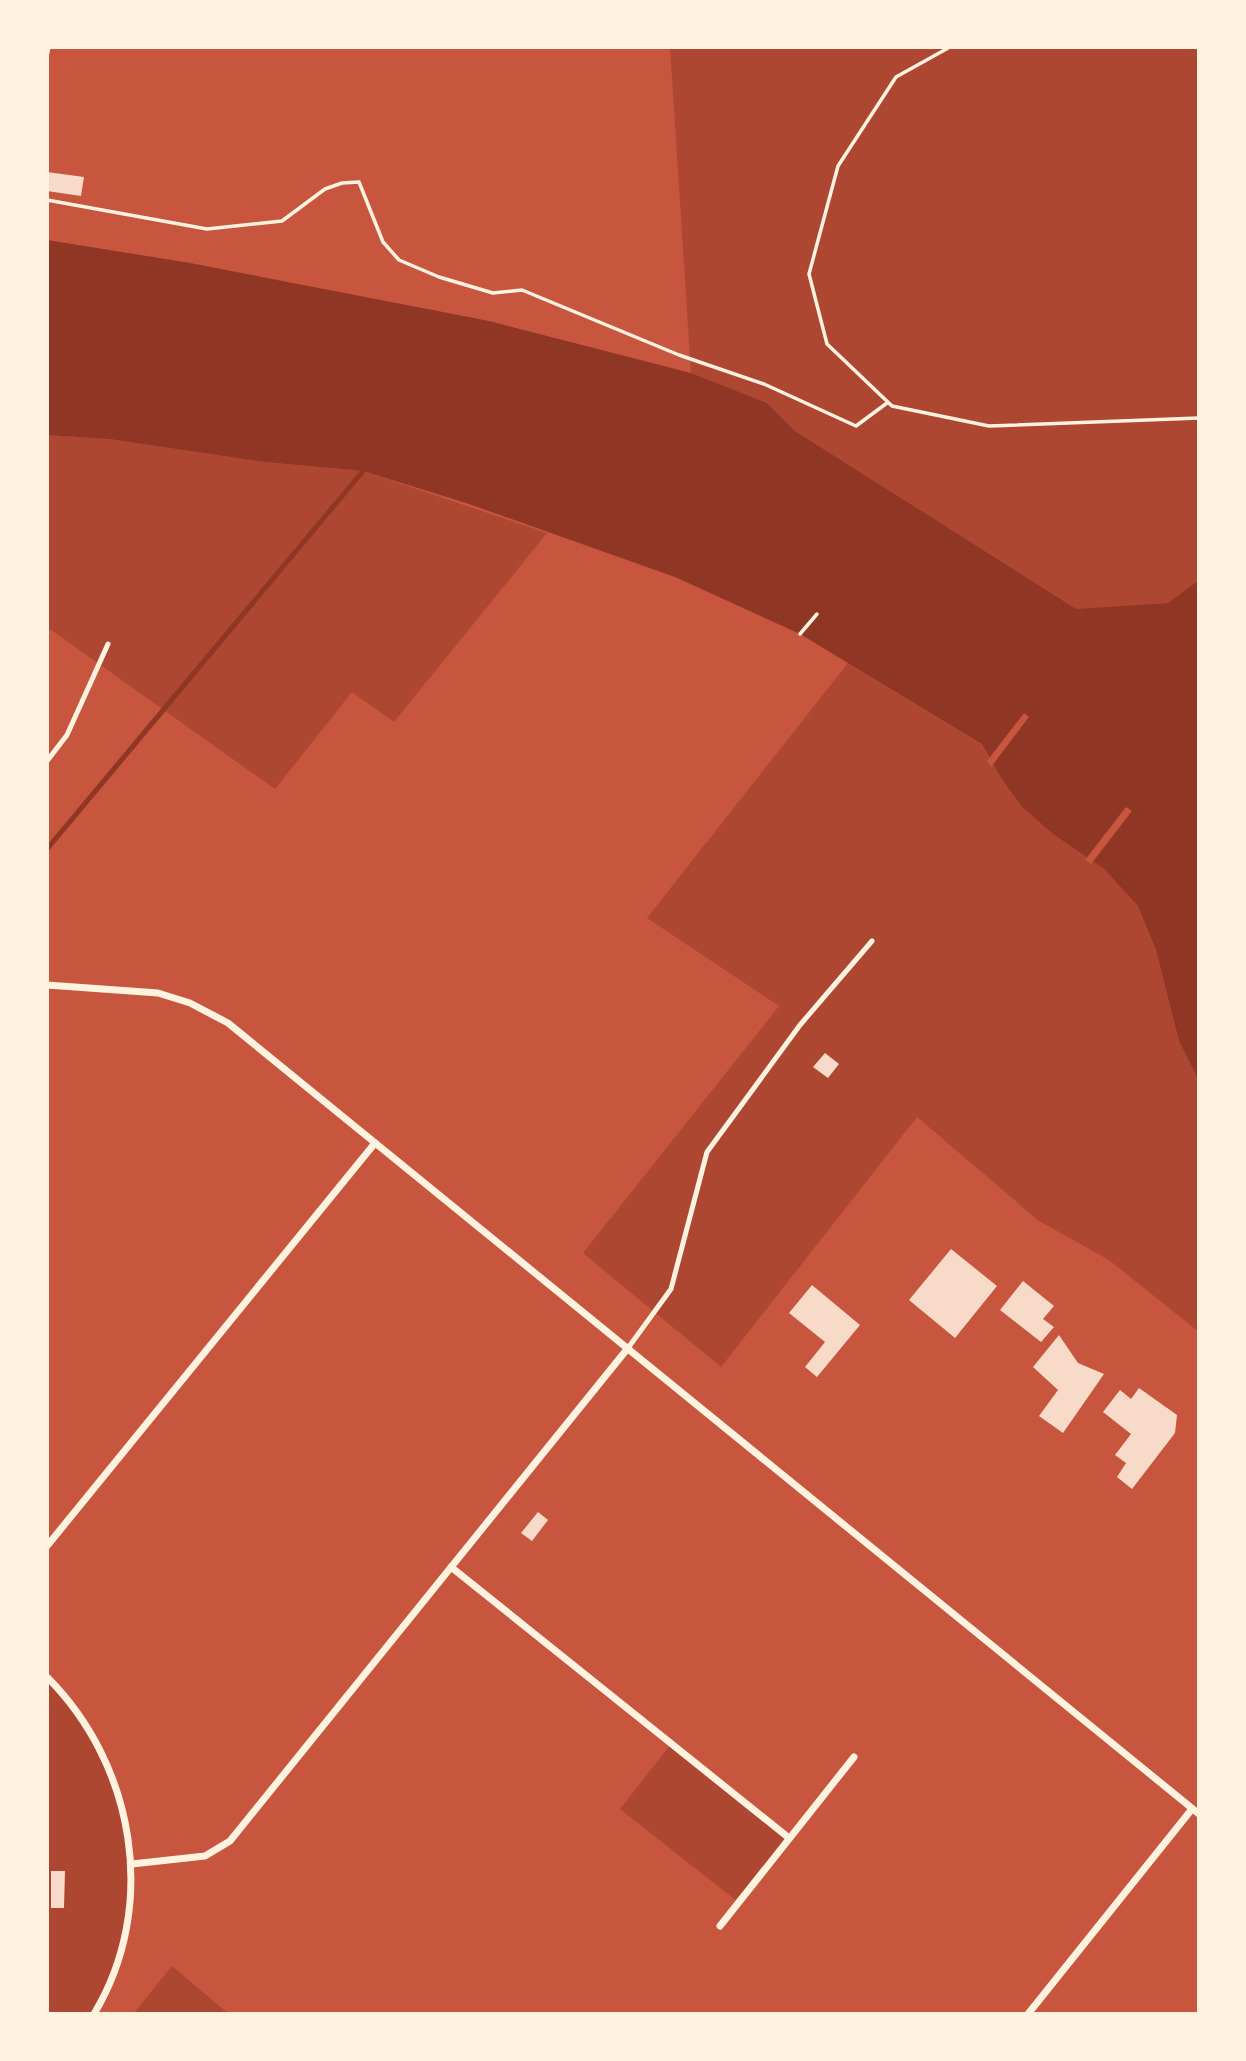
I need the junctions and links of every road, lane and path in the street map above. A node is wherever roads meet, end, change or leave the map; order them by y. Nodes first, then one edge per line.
1 (49, 47) edge
2 (950, 47) edge
3 (47, 56) edge
4 (47, 200) edge
5 (887, 403) dead end
6 (1199, 418) edge
7 (817, 614) dead end
8 (800, 634) dead end
9 (108, 645) dead end
10 (47, 761) edge
11 (872, 942) dead end
12 (49, 987) edge
13 (375, 1143) junction
14 (628, 1348) junction
15 (47, 1546) edge
16 (451, 1567) junction
17 (47, 1677) edge
18 (854, 1757) dead end
19 (1195, 1811) edge
20 (789, 1838) junction
21 (132, 1864) junction
22 (720, 1926) dead end
23 (94, 2014) edge
24 (1028, 2014) edge

1 - 3 path
2 - 6 path
4 - 5 path
7 - 8 path
9 - 10 lane
11 - 14 lane
12 - 13 street
13 - 14 street
13 - 15 street
14 - 16 street
14 - 19 street
16 - 20 street
16 - 21 street
17 - 21 street
18 - 20 street
19 - 24 street
20 - 22 street
21 - 23 street

